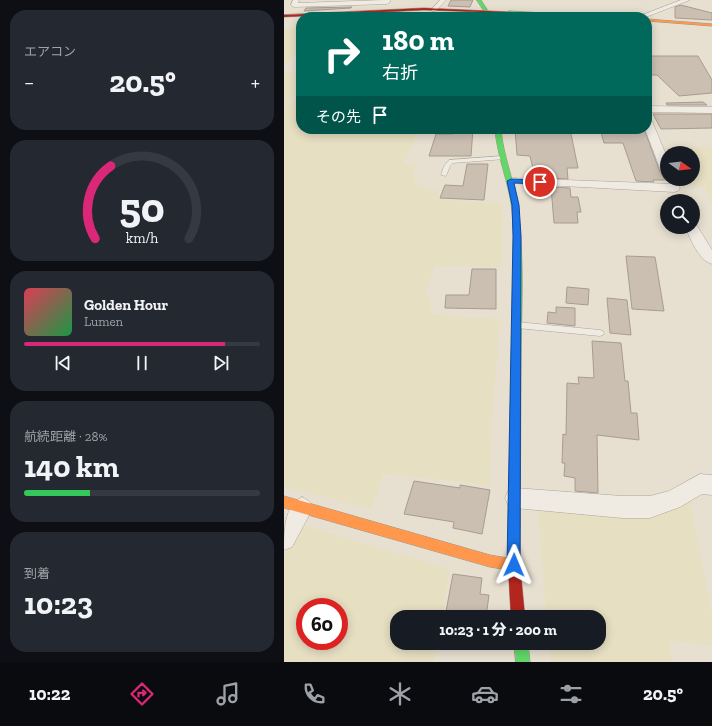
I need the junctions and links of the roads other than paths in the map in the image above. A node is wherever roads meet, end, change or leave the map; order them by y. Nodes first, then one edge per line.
1 (296, 0) edge
2 (388, 0) edge
3 (443, 0) edge
4 (479, 0) edge
5 (687, 0) edge
6 (339, 2) edge
7 (434, 10) junction
8 (335, 12) edge
9 (384, 12) edge
10 (461, 12) edge
11 (487, 12) edge
12 (652, 13) edge
13 (284, 16) edge
14 (296, 16) edge
15 (652, 20) edge
16 (712, 25) edge
17 (652, 109) edge
18 (712, 110) edge
19 (498, 134) edge
20 (652, 134) edge
21 (660, 154) edge
22 (503, 158) junction
23 (444, 175) dead end
24 (511, 181) junction
25 (660, 183) edge
26 (694, 234) edge
27 (712, 259) edge
28 (516, 325) junction
29 (600, 333) dead end
30 (712, 485) edge
31 (515, 498) junction
32 (293, 505) edge
33 (284, 539) edge
34 (514, 565) junction
35 (517, 610) edge
36 (522, 650) edge
37 (523, 662) edge

1 - 6 street
2 - 6 street
3 - 7 street
4 - 11 street
5 - 12 street
6 - 8 street
7 - 9 street
7 - 10 street
13 - 14 street
15 - 16 street
17 - 18 street
19 - 22 street
20 - 21 street
22 - 23 lane
22 - 24 street
24 - 25 street
24 - 28 street
26 - 27 street
28 - 29 lane
28 - 31 street
30 - 31 street
31 - 34 street
32 - 33 street
32 - 34 street
34 - 35 street
36 - 37 street

